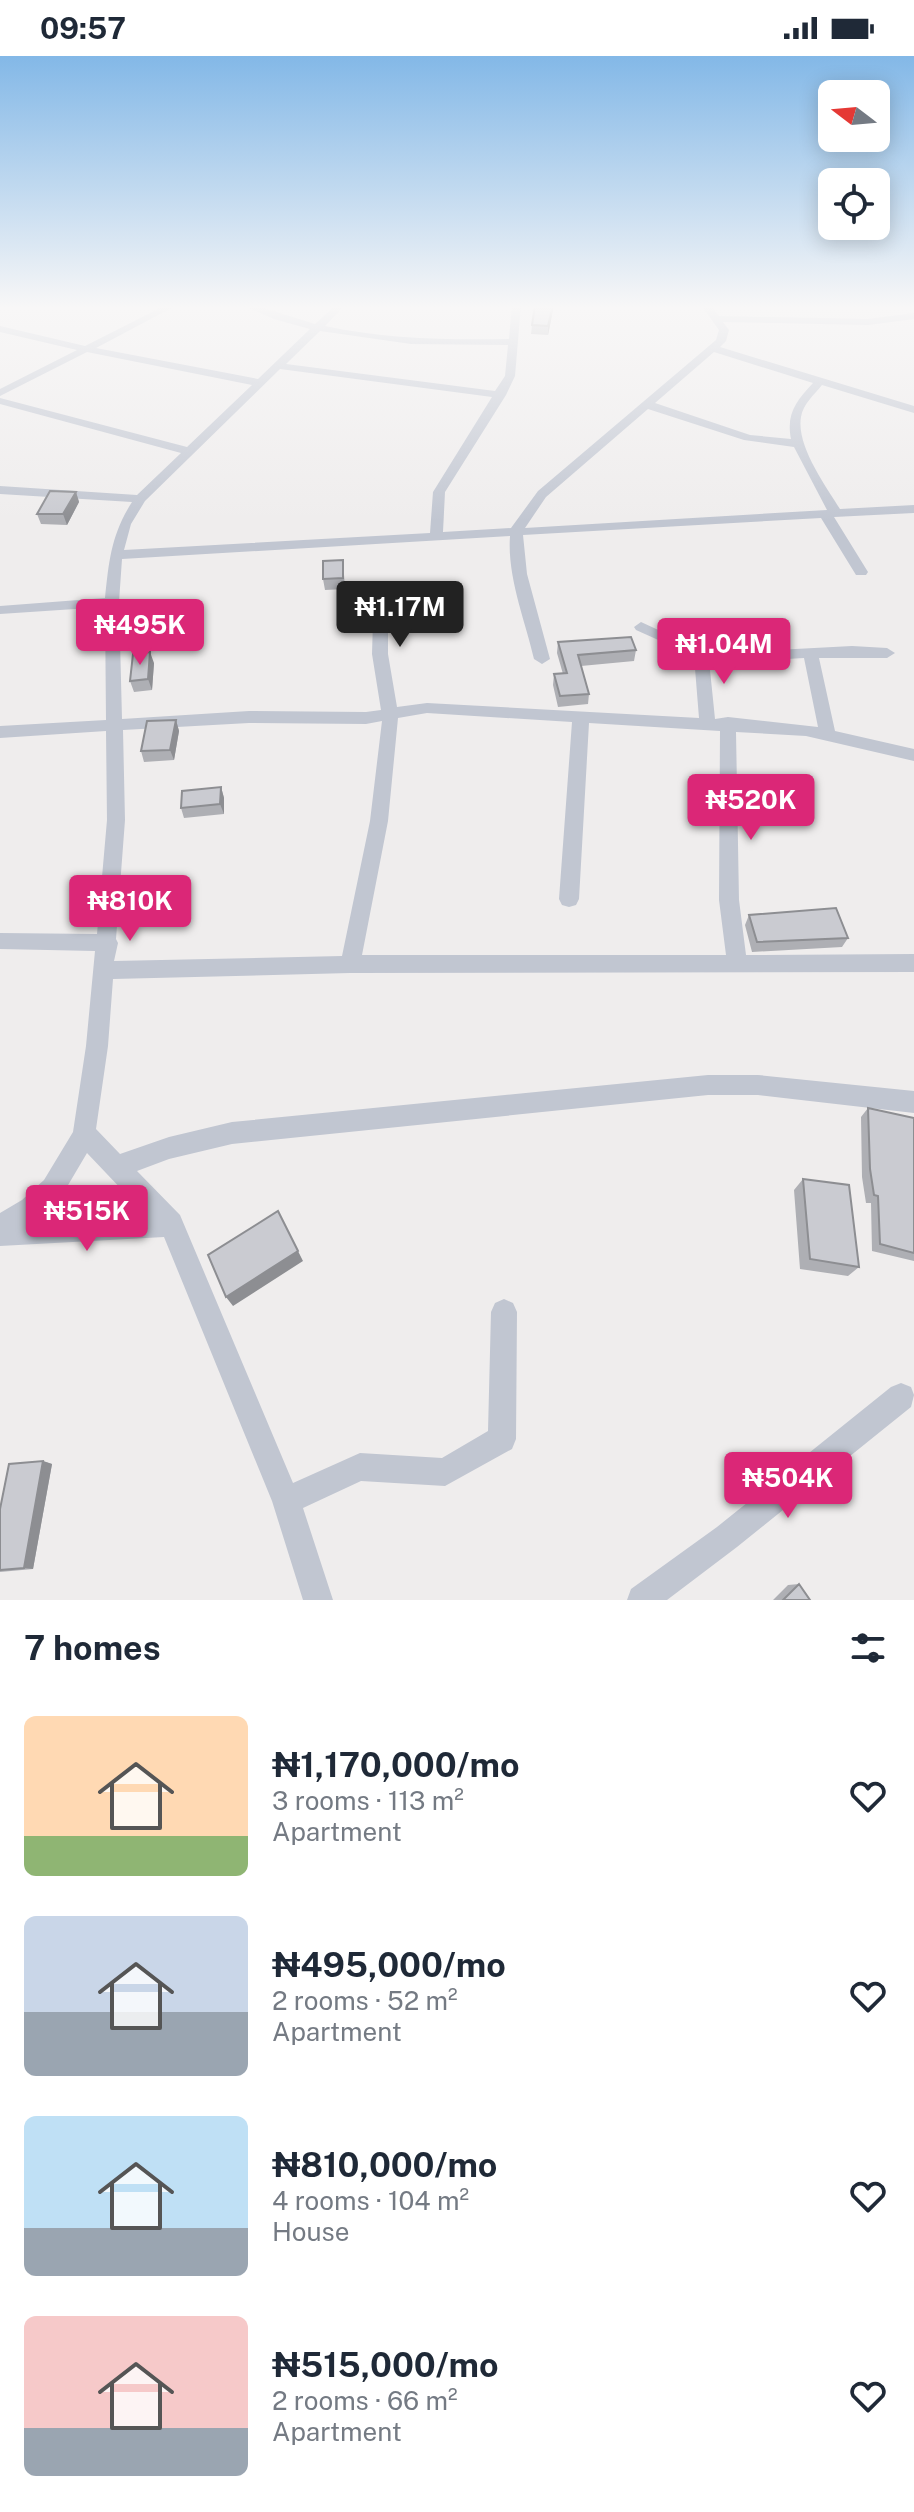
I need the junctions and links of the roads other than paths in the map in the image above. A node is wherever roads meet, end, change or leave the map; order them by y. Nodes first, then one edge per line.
1 (30, 377) edge
2 (225, 377) edge
3 (268, 377) edge
4 (364, 377) edge
5 (510, 377) edge
6 (681, 377) edge
7 (807, 377) edge
8 (820, 381) junction
9 (262, 383) junction
10 (0, 393) edge
11 (501, 395) junction
12 (0, 401) edge
13 (648, 405) junction
14 (914, 410) edge
15 (800, 444) junction
16 (190, 452) junction
17 (0, 490) edge
18 (140, 499) junction
19 (914, 509) edge
20 (831, 514) junction
21 (517, 532) junction
22 (437, 536) junction
23 (116, 555) junction
24 (861, 572) dead end
25 (381, 586) dead end
26 (112, 602) junction
27 (0, 610) edge
28 (641, 627) dead end
29 (701, 653) junction
30 (810, 653) junction
31 (887, 653) dead end
32 (542, 659) dead end
33 (390, 713) junction
34 (581, 715) junction
35 (707, 722) junction
36 (728, 723) junction
37 (114, 725) junction
38 (0, 732) edge
39 (828, 735) junction
40 (914, 755) edge
41 (569, 899) dead end
42 (0, 941) edge
43 (108, 943) junction
44 (914, 963) edge
45 (350, 964) junction
46 (737, 964) junction
47 (105, 970) junction
48 (914, 1102) edge
49 (84, 1133) junction
50 (117, 1167) junction
51 (171, 1224) junction
52 (0, 1226) edge
53 (0, 1234) edge
54 (504, 1312) dead end
55 (901, 1397) dead end
56 (286, 1501) junction
57 (318, 1600) edge
58 (642, 1600) edge

1 - 10 street
2 - 9 street
3 - 9 street
4 - 11 street
5 - 11 street
6 - 13 street
7 - 8 street
8 - 14 street
8 - 15 street
9 - 16 street
11 - 22 street
12 - 16 street
13 - 15 street
13 - 21 street
15 - 20 street
16 - 18 street
17 - 18 street
18 - 23 street
19 - 20 street
20 - 21 street
20 - 24 street
21 - 22 street
21 - 32 street
22 - 23 street
23 - 26 street
25 - 33 street
26 - 27 street
26 - 37 street
28 - 29 street
29 - 30 street
29 - 35 street
30 - 31 street
30 - 39 street
33 - 34 street
33 - 37 street
33 - 45 street
34 - 35 street
34 - 41 street
35 - 36 street
36 - 39 street
36 - 46 street
37 - 38 street
37 - 43 street
39 - 40 street
42 - 43 street
43 - 47 street
44 - 46 street
45 - 46 street
45 - 47 street
47 - 49 street
48 - 50 street
49 - 50 street
49 - 52 street
50 - 51 street
51 - 53 street
51 - 56 street
54 - 56 street
55 - 58 street
56 - 57 street

